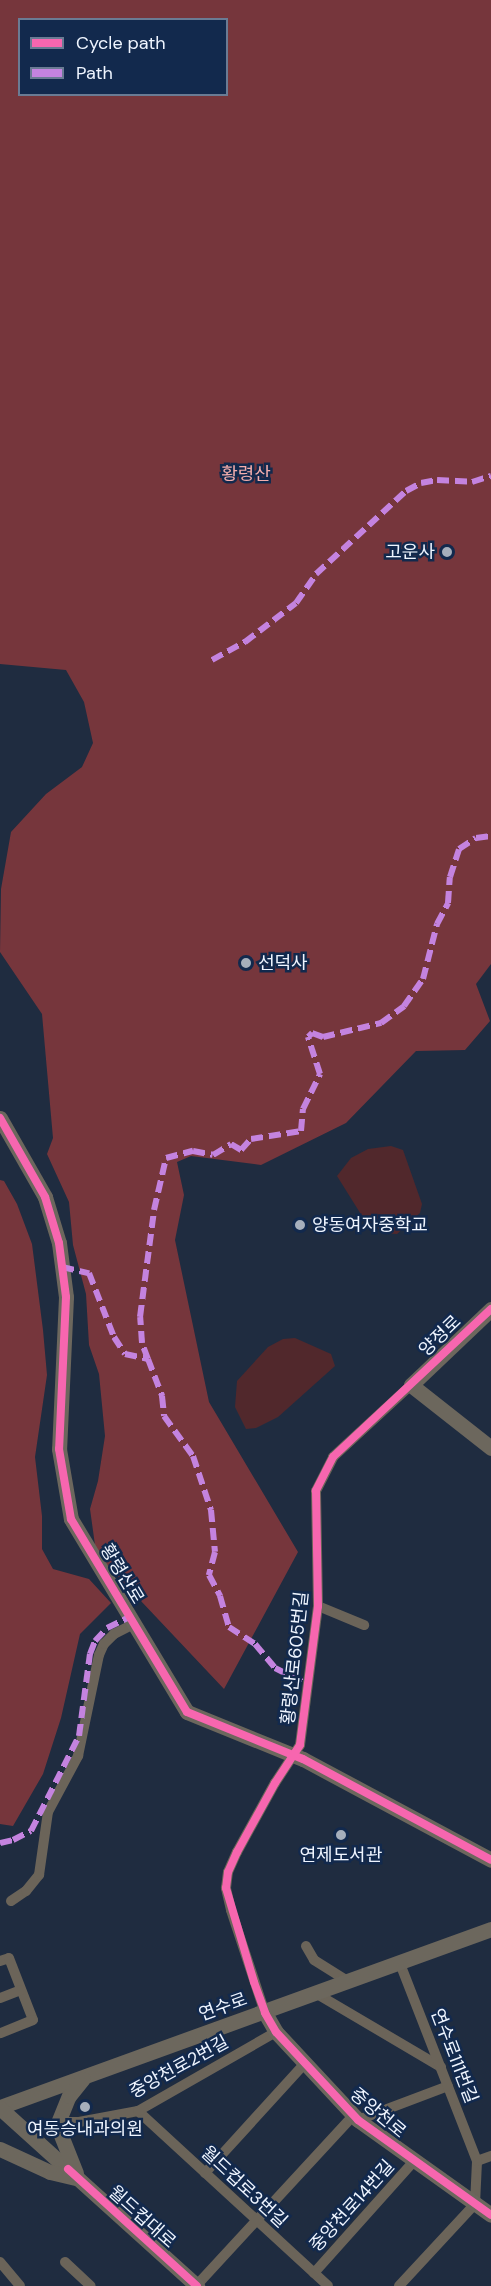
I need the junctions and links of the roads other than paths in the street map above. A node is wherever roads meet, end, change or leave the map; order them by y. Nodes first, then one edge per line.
1 (0, 1118) edge
2 (491, 1309) edge
3 (411, 1385) junction
4 (491, 1448) edge
5 (318, 1606) junction
6 (134, 1624) junction
7 (364, 1625) dead end
8 (294, 1755) junction
9 (487, 1853) edge
10 (11, 1901) dead end
11 (491, 1929) edge
12 (306, 1946) dead end
13 (0, 1961) edge
14 (400, 1963) junction
15 (349, 1982) junction
16 (21, 1990) junction
17 (317, 1994) junction
18 (0, 1998) edge
19 (265, 2013) junction
20 (276, 2032) junction
21 (0, 2033) edge
22 (305, 2063) junction
23 (441, 2067) junction
24 (84, 2078) junction
25 (448, 2086) junction
26 (0, 2108) edge
27 (138, 2112) junction
28 (355, 2118) junction
29 (58, 2122) junction
30 (0, 2149) edge
31 (491, 2156) edge
32 (414, 2161) junction
33 (477, 2161) junction
34 (205, 2173) junction
35 (78, 2179) junction
36 (475, 2204) junction
37 (491, 2216) edge
38 (256, 2222) junction
39 (0, 2262) edge
40 (65, 2262) dead end
41 (314, 2273) junction
42 (20, 2286) edge
43 (92, 2286) edge
44 (196, 2286) edge
45 (328, 2286) edge
46 (399, 2286) edge

1 - 6 street, 황령산로
2 - 3 street, 양정로
3 - 4 street
3 - 5 street, 황령산로605번길
5 - 7 street
5 - 8 street, 황령산로605번길
6 - 8 street, 황령산로
6 - 10 street
8 - 9 street, 황령산로
8 - 19 street, 황령산로605번길
11 - 14 street, 연수로
12 - 15 street
13 - 16 street
14 - 15 street, 연수로
14 - 23 street, 연수로111번길
15 - 17 street, 연수로
16 - 18 street
16 - 21 street
17 - 19 street, 연수로
17 - 23 street
19 - 20 street, 중앙천로
19 - 24 street, 연수로
20 - 22 street, 중앙천로
20 - 27 street, 중앙천로2번길
22 - 28 street, 중앙천로
22 - 34 street
23 - 25 street, 연수로111번길
24 - 26 street, 연수로
24 - 29 street
25 - 28 street, 중앙천로
25 - 33 street, 연수로111번길
26 - 35 street, 월드컵대로
27 - 29 street, 중앙천로2번길
27 - 34 street, 월드컵로3번길
28 - 32 street, 중앙천로
28 - 38 street
29 - 35 street
30 - 35 street
31 - 33 street
32 - 36 street, 중앙천로
32 - 41 street, 중앙천로14번길
33 - 36 street
34 - 38 street, 월드컵로3번길
35 - 44 street, 월드컵대로
36 - 37 street, 중앙천로
36 - 46 street
38 - 41 street, 월드컵로3번길
38 - 44 street
39 - 42 street
40 - 43 street
41 - 45 street, 월드컵로3번길

